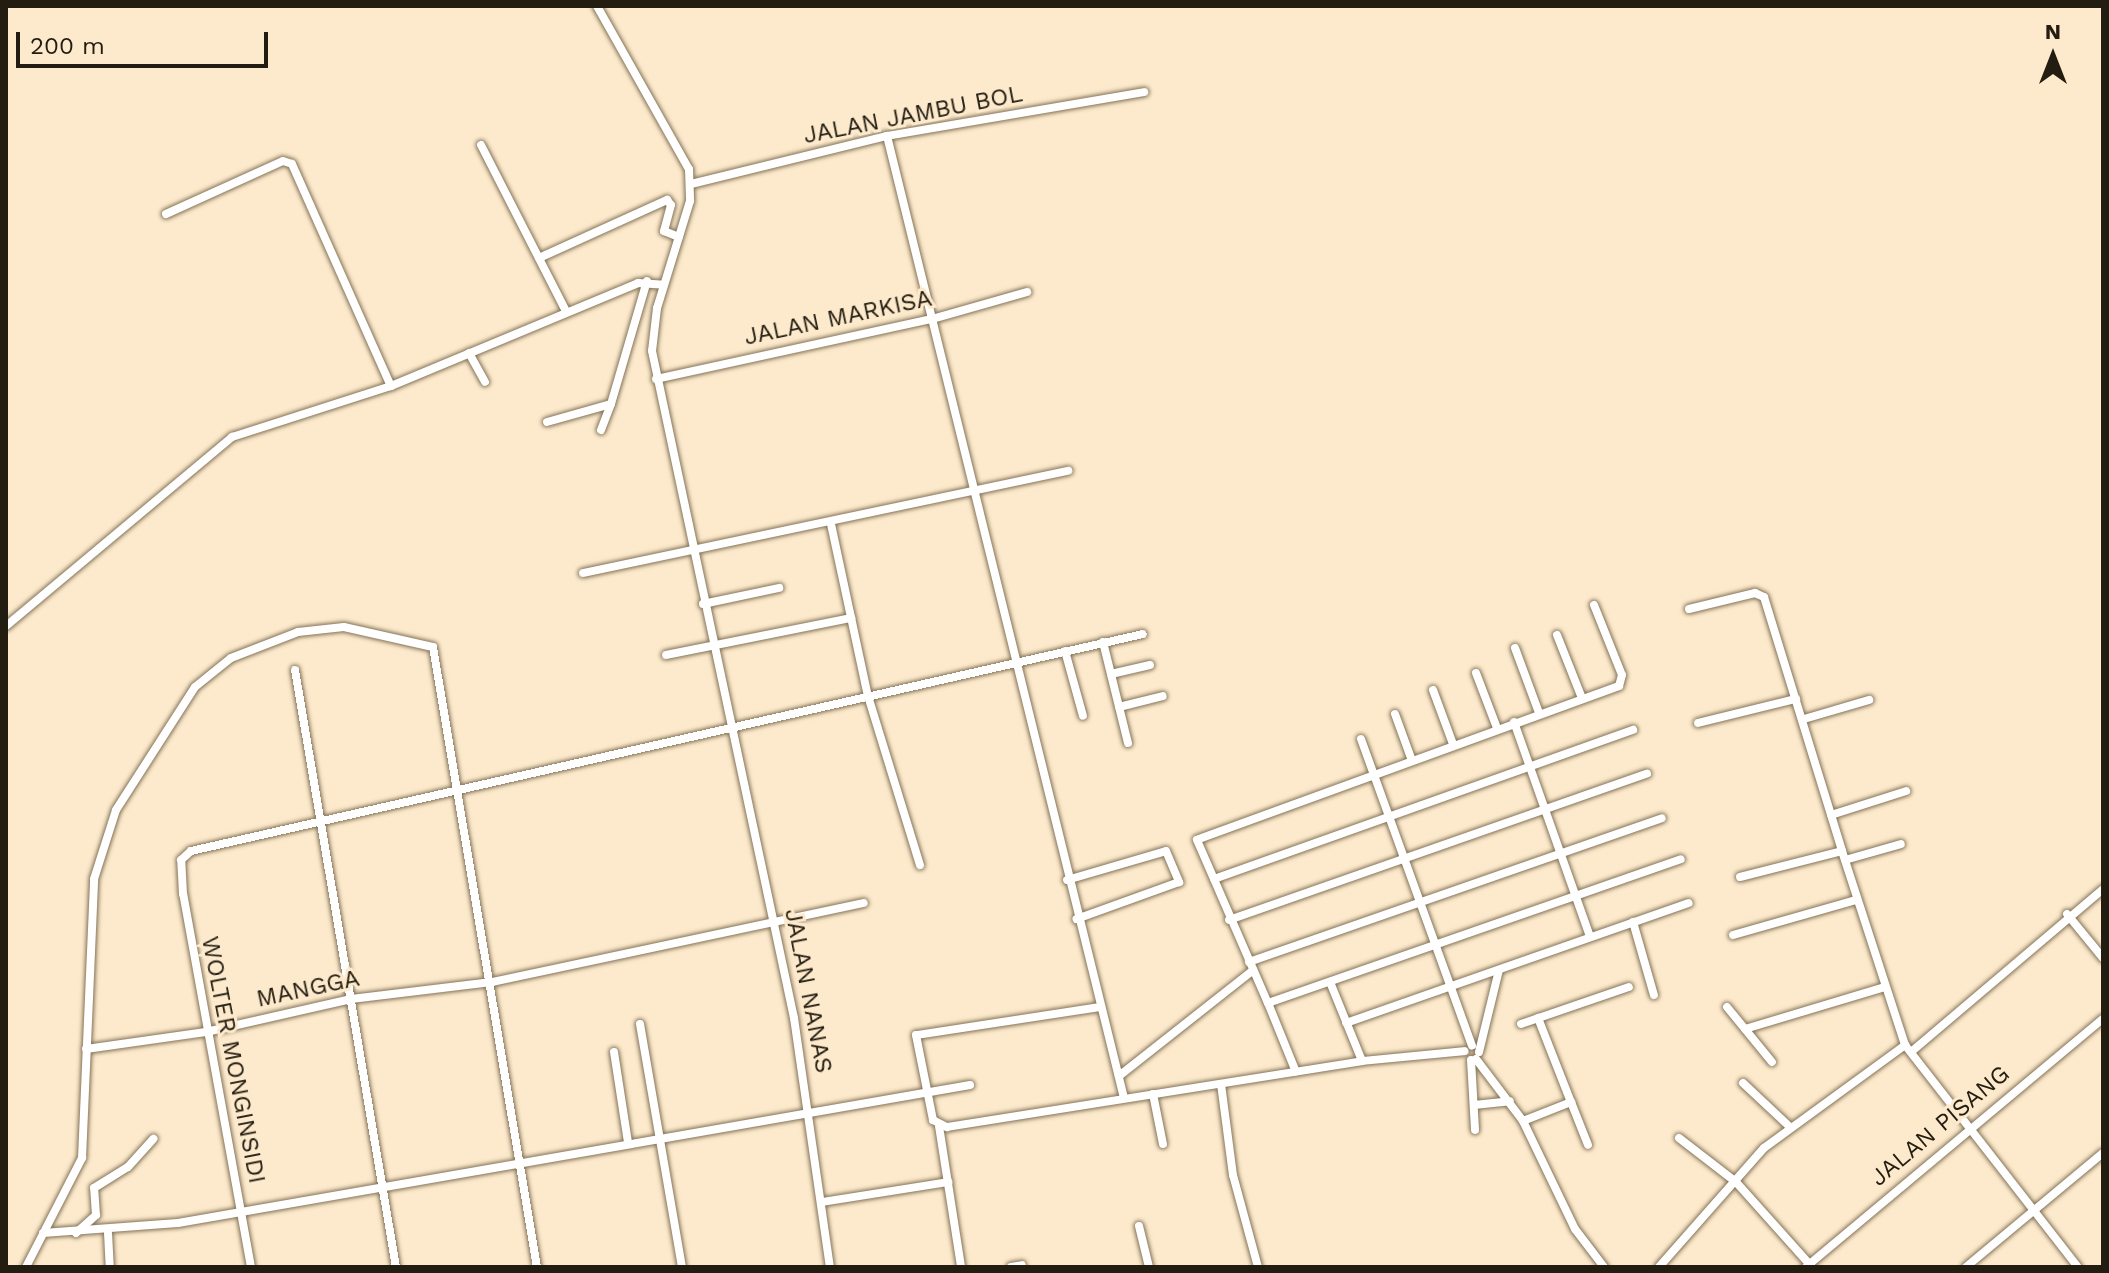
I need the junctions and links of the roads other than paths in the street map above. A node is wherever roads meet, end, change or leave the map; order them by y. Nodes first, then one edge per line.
1 (597, 6) edge
2 (1144, 92) dead end
3 (887, 136) junction
4 (481, 145) dead end
5 (691, 184) junction
6 (166, 214) dead end
7 (679, 237) junction
8 (539, 258) junction
9 (655, 283) junction
10 (1027, 292) dead end
11 (566, 311) junction
12 (932, 319) junction
13 (469, 353) junction
14 (656, 379) junction
15 (485, 382) dead end
16 (391, 386) junction
17 (611, 404) junction
18 (547, 422) dead end
19 (601, 430) dead end
20 (1068, 471) dead end
21 (971, 492) junction
22 (831, 524) junction
23 (692, 552) junction
24 (583, 573) dead end
25 (779, 588) dead end
26 (703, 604) junction
27 (1594, 605) dead end
28 (1689, 609) dead end
29 (851, 618) junction
30 (6, 626) edge
31 (1143, 634) dead end
32 (1557, 635) dead end
33 (1103, 642) junction
34 (711, 644) junction
35 (1515, 648) dead end
36 (1065, 651) junction
37 (666, 655) dead end
38 (1012, 662) junction
39 (1150, 665) dead end
40 (295, 670) dead end
41 (1476, 673) dead end
42 (1111, 674) junction
43 (1433, 690) dead end
44 (868, 696) junction
45 (1163, 696) dead end
46 (1582, 698) junction
47 (1796, 699) junction
48 (1869, 700) dead end
49 (1119, 707) junction
50 (1539, 713) junction
51 (1395, 714) dead end
52 (1083, 716) dead end
53 (1804, 719) junction
54 (1514, 722) junction
55 (1698, 723) dead end
56 (729, 727) junction
57 (1497, 728) junction
58 (1633, 730) dead end
59 (1361, 739) dead end
60 (1128, 743) dead end
61 (1453, 744) junction
62 (1411, 758) junction
63 (1530, 765) junction
64 (1374, 771) junction
65 (1647, 774) dead end
66 (1906, 791) dead end
67 (460, 792) junction
68 (1546, 809) junction
69 (1831, 815) junction
70 (1389, 816) junction
71 (1662, 818) dead end
72 (322, 821) junction
73 (1901, 844) dead end
74 (1559, 852) junction
75 (1844, 856) junction
76 (1404, 858) junction
77 (1681, 859) dead end
78 (920, 865) dead end
79 (1740, 877) dead end
80 (1214, 879) junction
81 (1067, 880) junction
82 (2103, 889) edge
83 (1575, 894) junction
84 (1856, 900) junction
85 (1420, 901) junction
86 (864, 903) dead end
87 (1689, 903) dead end
88 (2067, 914) junction
89 (1077, 919) junction
90 (1229, 920) junction
91 (774, 922) junction
92 (1633, 922) junction
93 (1733, 935) dead end
94 (1590, 937) junction
95 (1433, 944) junction
96 (2103, 958) edge
97 (1251, 966) junction
98 (1499, 970) junction
99 (492, 982) junction
100 (1330, 982) junction
101 (1629, 987) dead end
102 (1449, 988) junction
103 (1882, 988) junction
104 (1654, 995) dead end
105 (351, 999) junction
106 (1268, 1003) junction
107 (1100, 1007) junction
108 (1727, 1007) dead end
109 (1538, 1018) junction
110 (2103, 1019) edge
111 (1346, 1023) junction
112 (640, 1024) dead end
113 (1521, 1024) dead end
114 (1745, 1029) junction
115 (206, 1032) junction
116 (1908, 1048) junction
117 (86, 1049) junction
118 (614, 1052) dead end
119 (1472, 1053) junction
120 (1362, 1061) junction
121 (1772, 1062) dead end
122 (1296, 1072) junction
123 (1119, 1076) junction
124 (1743, 1083) dead end
125 (1221, 1084) junction
126 (970, 1085) dead end
127 (923, 1092) junction
128 (1153, 1094) junction
129 (1124, 1098) junction
130 (1510, 1101) junction
131 (1571, 1102) junction
132 (1474, 1105) junction
133 (811, 1110) junction
134 (1523, 1121) junction
135 (1970, 1124) junction
136 (939, 1126) junction
137 (1789, 1126) junction
138 (1475, 1130) dead end
139 (659, 1136) junction
140 (1679, 1138) dead end
141 (153, 1139) dead end
142 (628, 1142) junction
143 (1163, 1144) dead end
144 (1588, 1145) dead end
145 (2103, 1153) edge
146 (518, 1162) junction
147 (948, 1182) junction
148 (1736, 1182) junction
149 (383, 1188) junction
150 (822, 1202) junction
151 (2034, 1206) junction
152 (242, 1210) junction
153 (1139, 1226) dead end
154 (43, 1233) junction
155 (76, 1233) junction
156 (108, 1233) junction
157 (1022, 1265) edge
158 (1809, 1266) edge
159 (26, 1267) edge
160 (110, 1267) edge
161 (251, 1267) edge
162 (396, 1267) edge
163 (537, 1267) edge
164 (682, 1267) edge
165 (830, 1267) edge
166 (961, 1267) edge
167 (1011, 1267) edge
168 (1149, 1267) edge
169 (1258, 1267) edge
170 (1604, 1267) edge
171 (1659, 1267) edge
172 (1966, 1267) edge
173 (2078, 1267) edge

1 - 5 street
2 - 3 street, JALAN JAMBU BOL
3 - 5 street, JALAN JAMBU BOL
3 - 12 street
4 - 8 street
5 - 7 street
6 - 16 street
7 - 8 street
7 - 9 street
8 - 11 street
9 - 11 street
9 - 14 street, JALAN NANAS
9 - 17 street
10 - 12 street, JALAN MARKISA
11 - 13 street
12 - 14 street, JALAN MARKISA
12 - 21 street
13 - 15 street
13 - 16 street
14 - 23 street, JALAN NANAS
16 - 30 street
17 - 18 street
17 - 19 street
20 - 21 street
21 - 22 street
21 - 38 street
22 - 23 street
22 - 29 street
23 - 24 street
23 - 26 street, JALAN NANAS
25 - 26 street
26 - 34 street, JALAN NANAS
27 - 46 street
28 - 47 street
29 - 34 street
29 - 44 street
31 - 33 street
32 - 46 street
33 - 36 street
33 - 42 street
34 - 37 street
34 - 56 street, JALAN NANAS
35 - 50 street
36 - 38 street
36 - 52 street
38 - 44 street
38 - 81 street
39 - 42 street
40 - 72 street
41 - 57 street
42 - 49 street
43 - 61 street
44 - 56 street
44 - 78 street
45 - 49 street
46 - 50 street
47 - 53 street
47 - 55 street
48 - 53 street
49 - 60 street
50 - 54 street
51 - 62 street
53 - 69 street
54 - 57 street
54 - 63 street
56 - 67 street
56 - 91 street, JALAN NANAS
57 - 61 street
58 - 63 street
59 - 64 street
61 - 62 street
62 - 64 street
63 - 68 street
63 - 70 street
64 - 70 street
64 - 80 street
65 - 68 street
66 - 69 street
67 - 72 street
67 - 99 street
67 - 117 street
68 - 74 street
68 - 76 street
69 - 75 street
70 - 76 street
70 - 80 street
71 - 74 street
72 - 105 street
72 - 115 street, WOLTER MONGINSIDI
73 - 75 street
74 - 83 street
74 - 85 street
75 - 79 street
75 - 84 street
76 - 85 street
76 - 90 street
77 - 83 street
80 - 90 street
81 - 89 street
81 - 89 street
82 - 88 street
83 - 94 street
83 - 95 street
84 - 93 street
84 - 103 street
85 - 95 street
85 - 97 street
86 - 91 street, MANGGA
87 - 92 street
88 - 96 street
88 - 116 street
89 - 107 street
90 - 97 street
91 - 99 street, MANGGA
91 - 133 street, JALAN NANAS
92 - 94 street
92 - 104 street
94 - 98 street
95 - 100 street
95 - 102 street
97 - 106 street
97 - 123 street
98 - 102 street
98 - 119 street
99 - 105 street, MANGGA
99 - 146 street
100 - 106 street
100 - 111 street
101 - 109 street
102 - 111 street
102 - 119 street
103 - 114 street
103 - 116 street
105 - 115 street, MANGGA
105 - 149 street
106 - 122 street
107 - 123 street
107 - 127 street
108 - 114 street
109 - 113 street
109 - 131 street
110 - 135 street, JALAN PISANG
111 - 120 street
112 - 139 street
114 - 121 street
115 - 117 street, MANGGA
115 - 152 street, WOLTER MONGINSIDI
116 - 135 street
116 - 137 street
117 - 154 street
118 - 142 street
119 - 120 street
119 - 130 street
119 - 132 street
120 - 122 street
122 - 125 street
123 - 129 street
124 - 137 street
125 - 128 street
125 - 169 street
126 - 127 street
127 - 133 street
127 - 136 street
128 - 129 street
128 - 143 street
129 - 136 street
130 - 132 street
130 - 134 street
131 - 134 street
131 - 144 street
132 - 138 street
133 - 139 street
133 - 150 street, JALAN NANAS
134 - 170 street
135 - 151 street
135 - 158 street, JALAN PISANG
136 - 147 street
137 - 148 street
139 - 142 street
139 - 164 street
140 - 148 street
141 - 155 street
142 - 146 street
145 - 151 street
146 - 149 street
146 - 163 street
147 - 150 street
147 - 166 street
148 - 158 street
148 - 171 street
149 - 152 street
149 - 162 street
150 - 165 street, JALAN NANAS
151 - 172 street
151 - 173 street
152 - 156 street
152 - 161 street, WOLTER MONGINSIDI
153 - 168 street
154 - 155 street
154 - 159 street
155 - 156 street
156 - 160 street
157 - 167 street

